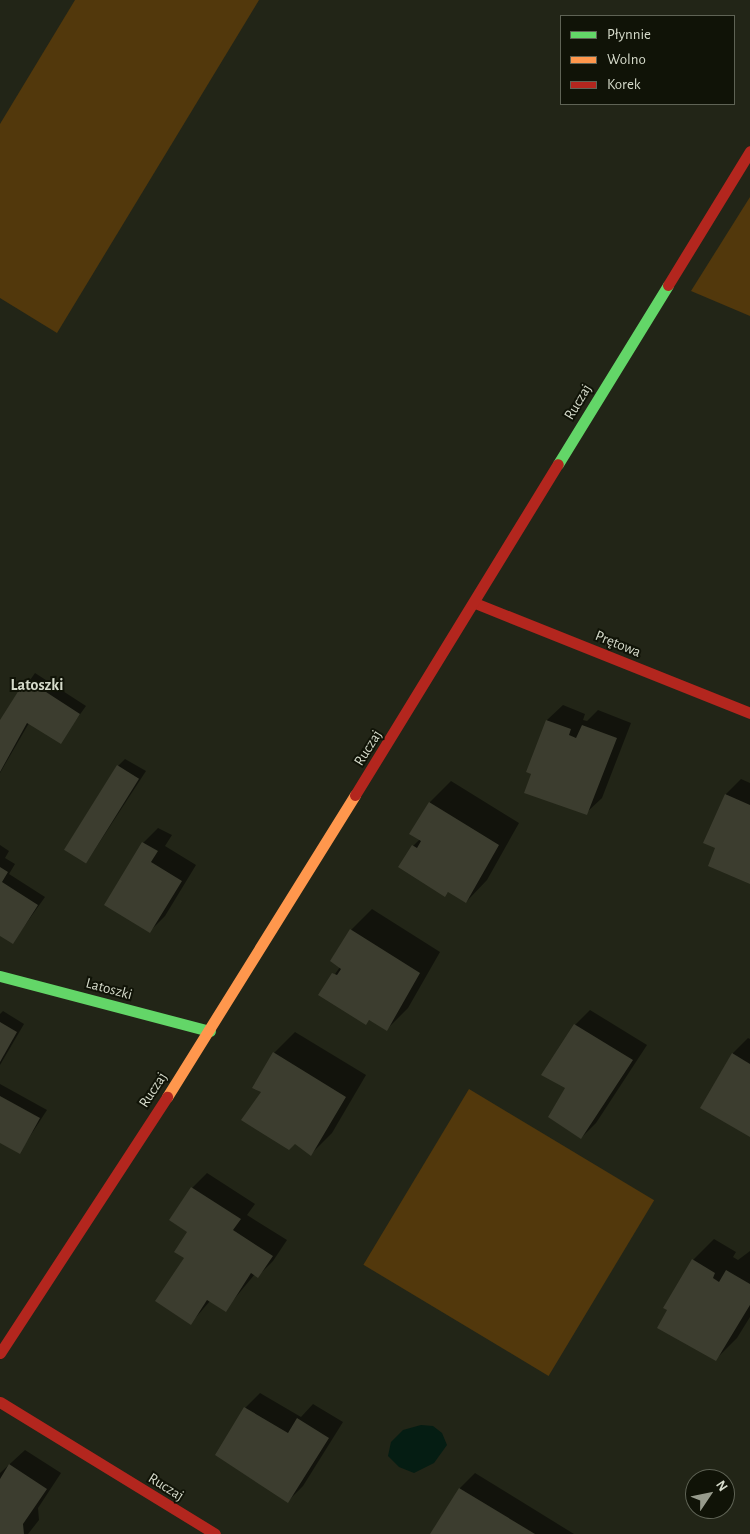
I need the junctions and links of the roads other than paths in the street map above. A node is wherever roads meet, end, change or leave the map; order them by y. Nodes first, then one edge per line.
1 (750, 151) edge
2 (475, 603) junction
3 (750, 713) edge
4 (0, 976) edge
5 (210, 1031) junction
6 (0, 1353) edge
7 (0, 1402) edge
8 (215, 1534) edge

1 - 2 street, Ruczaj
2 - 3 street, Prętowa
2 - 5 street, Ruczaj
4 - 5 street, Latoszki
5 - 6 street, Ruczaj
7 - 8 street, Ruczaj

